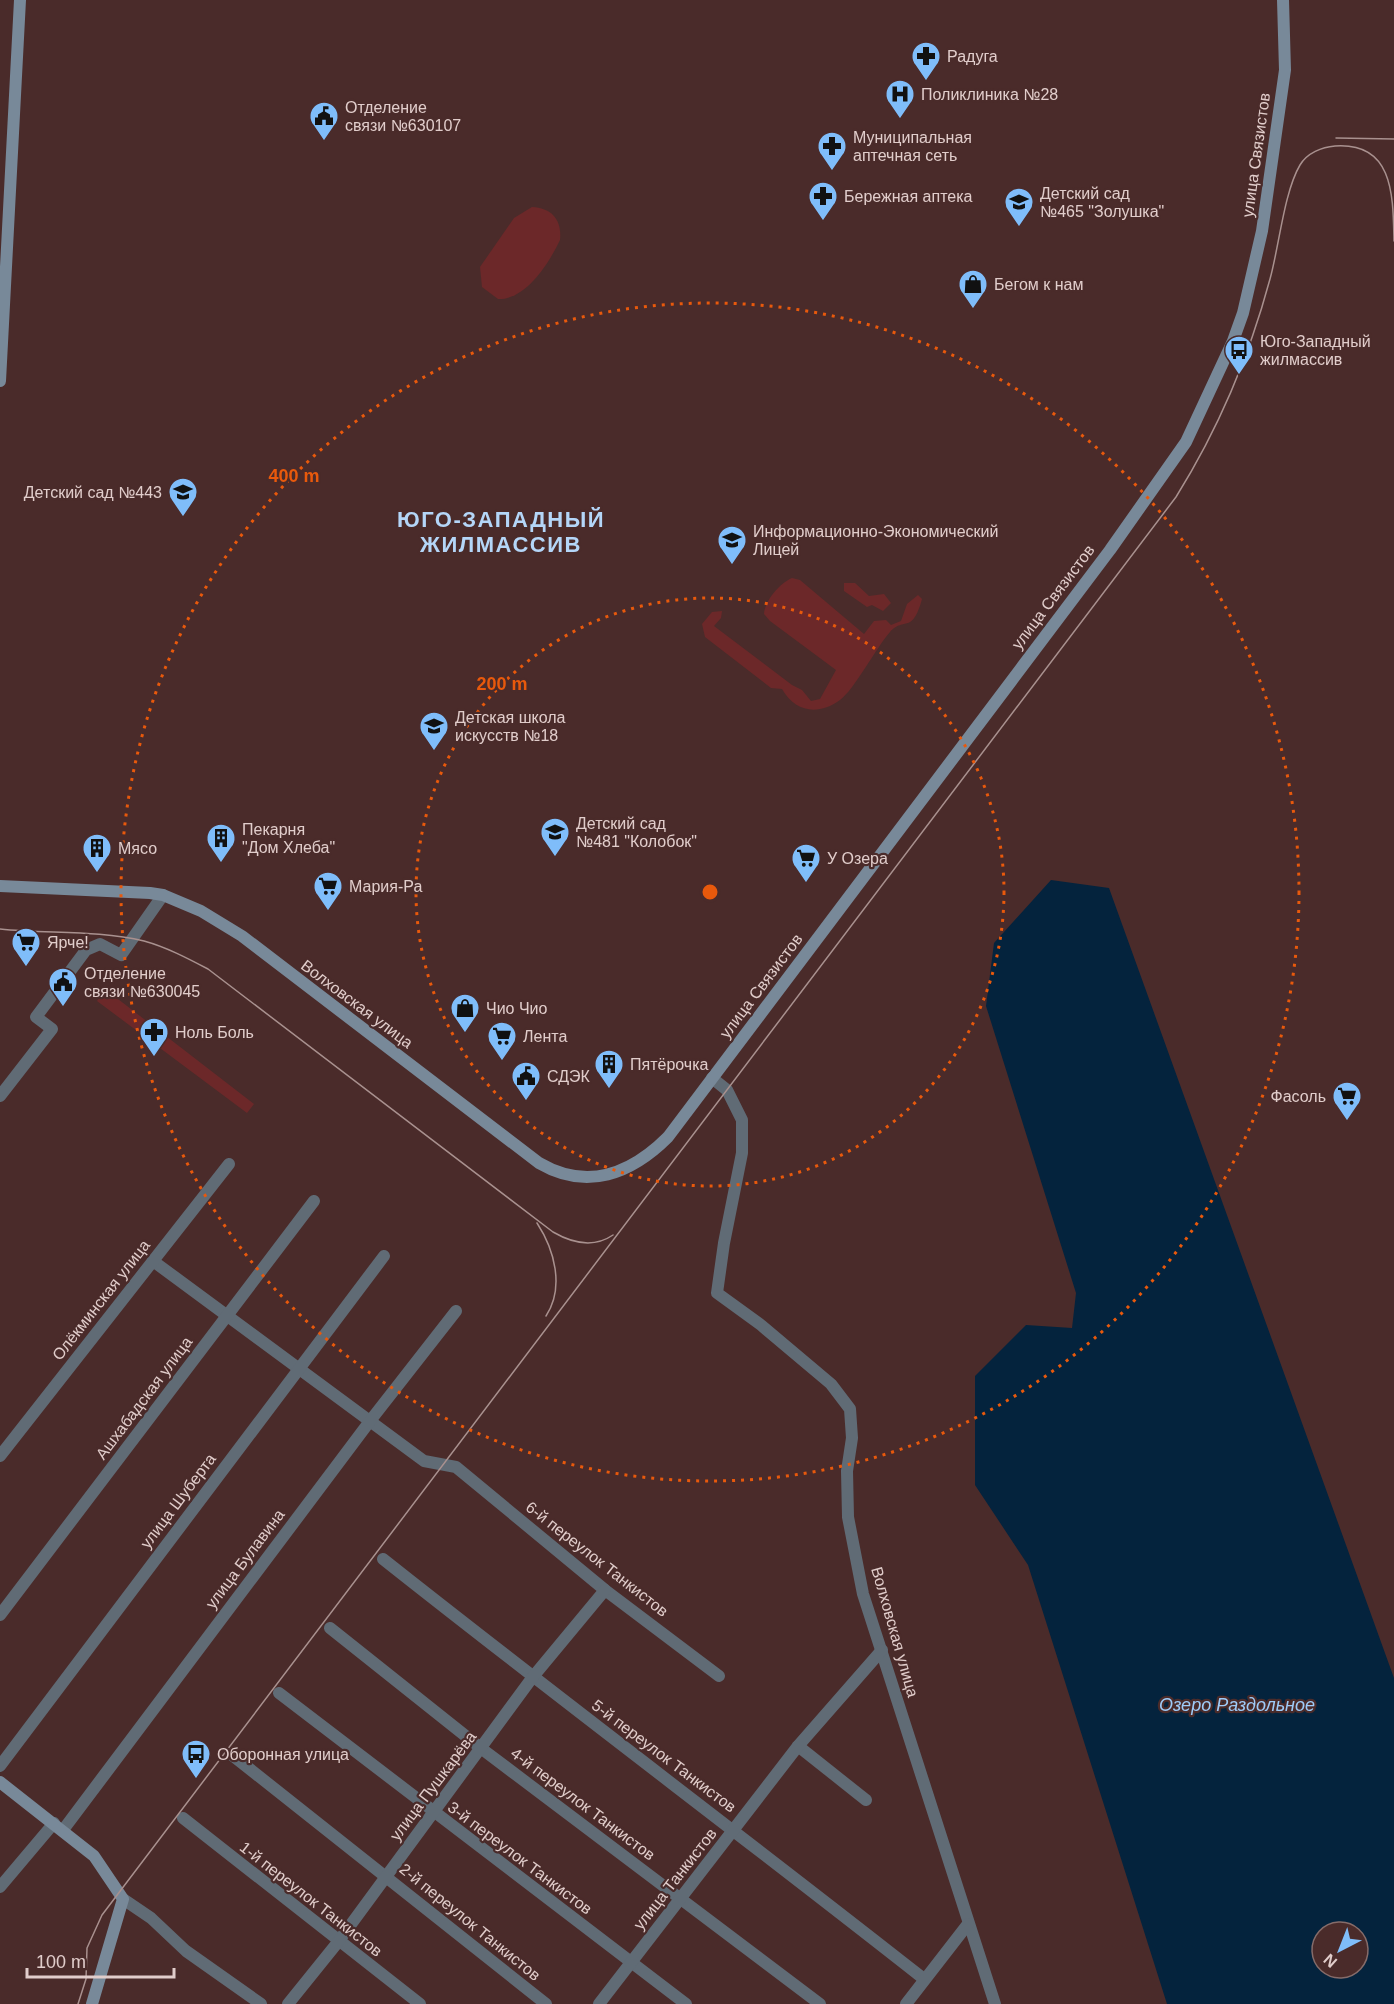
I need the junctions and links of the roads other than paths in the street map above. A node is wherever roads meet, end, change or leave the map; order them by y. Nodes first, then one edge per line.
1 (20, 0) edge
2 (1283, 0) edge
3 (0, 381) edge
4 (0, 886) edge
5 (163, 895) junction
6 (712, 1078) junction
7 (0, 1096) edge
8 (668, 1137) joint
9 (229, 1164) dead end
10 (314, 1201) dead end
11 (384, 1256) dead end
12 (153, 1261) junction
13 (456, 1311) dead end
14 (228, 1315) junction
15 (298, 1367) junction
16 (370, 1420) junction
17 (0, 1456) edge
18 (384, 1559) dead end
19 (605, 1590) junction
20 (0, 1615) edge
21 (330, 1628) dead end
22 (882, 1650) junction
23 (719, 1676) dead end
24 (532, 1678) junction
25 (279, 1693) dead end
26 (798, 1746) junction
27 (482, 1749) junction
28 (232, 1755) dead end
29 (0, 1766) edge
30 (0, 1782) edge
31 (866, 1800) dead end
32 (434, 1813) junction
33 (183, 1818) dead end
34 (59, 1826) junction
35 (734, 1829) junction
36 (386, 1876) junction
37 (0, 1887) edge
38 (681, 1898) junction
39 (123, 1899) junction
40 (968, 1924) junction
41 (338, 1942) junction
42 (631, 1963) junction
43 (924, 1979) junction
44 (92, 2004) edge
45 (261, 2004) edge
46 (288, 2004) edge
47 (420, 2004) edge
48 (546, 2004) edge
49 (599, 2004) edge
50 (686, 2004) edge
51 (819, 2004) edge
52 (906, 2004) edge
53 (995, 2004) edge

1 - 3 main road
2 - 6 main road, улица Связистов
4 - 5 main road, Волховская улица
5 - 7 street
5 - 8 main road, Волховская улица
6 - 8 main road, улица Связистов
6 - 22 street, Волховская улица
9 - 12 street, Олёкминская улица
10 - 14 street, Ашхабадская улица
11 - 15 street, улица Шуберта
12 - 14 street
12 - 17 street, Олёкминская улица
13 - 16 street, улица Булавина
14 - 15 street
14 - 20 street, Ашхабадская улица
15 - 16 street
15 - 29 street, улица Шуберта
16 - 19 street, 6-й переулок Танкистов
16 - 34 street, улица Булавина
18 - 24 street, 5-й переулок Танкистов
19 - 23 street, 6-й переулок Танкистов
19 - 24 street, улица Пушкарёва
21 - 27 street, 4-й переулок Танкистов
22 - 26 street, улица Танкистов
22 - 40 street, Волховская улица
24 - 27 street, улица Пушкарёва
24 - 35 street, 5-й переулок Танкистов
25 - 32 street, 3-й переулок Танкистов
26 - 31 street
26 - 35 street, улица Танкистов
27 - 32 street, улица Пушкарёва
27 - 38 street, 4-й переулок Танкистов
28 - 36 street, 2-й переулок Танкистов
30 - 34 main road
32 - 36 street, улица Пушкарёва
32 - 42 street, 3-й переулок Танкистов
33 - 41 street, 1-й переулок Танкистов
34 - 37 street, улица Булавина
34 - 39 main road
35 - 38 street, улица Танкистов
35 - 43 street, 5-й переулок Танкистов
36 - 41 street, улица Пушкарёва
36 - 48 street, 2-й переулок Танкистов
38 - 42 street, улица Танкистов
38 - 51 street, 4-й переулок Танкистов
39 - 44 main road
39 - 45 street
40 - 43 street
40 - 53 street, Волховская улица
41 - 46 street, улица Пушкарёва
41 - 47 street, 1-й переулок Танкистов
42 - 49 street, улица Танкистов
42 - 50 street, 3-й переулок Танкистов
43 - 52 street

